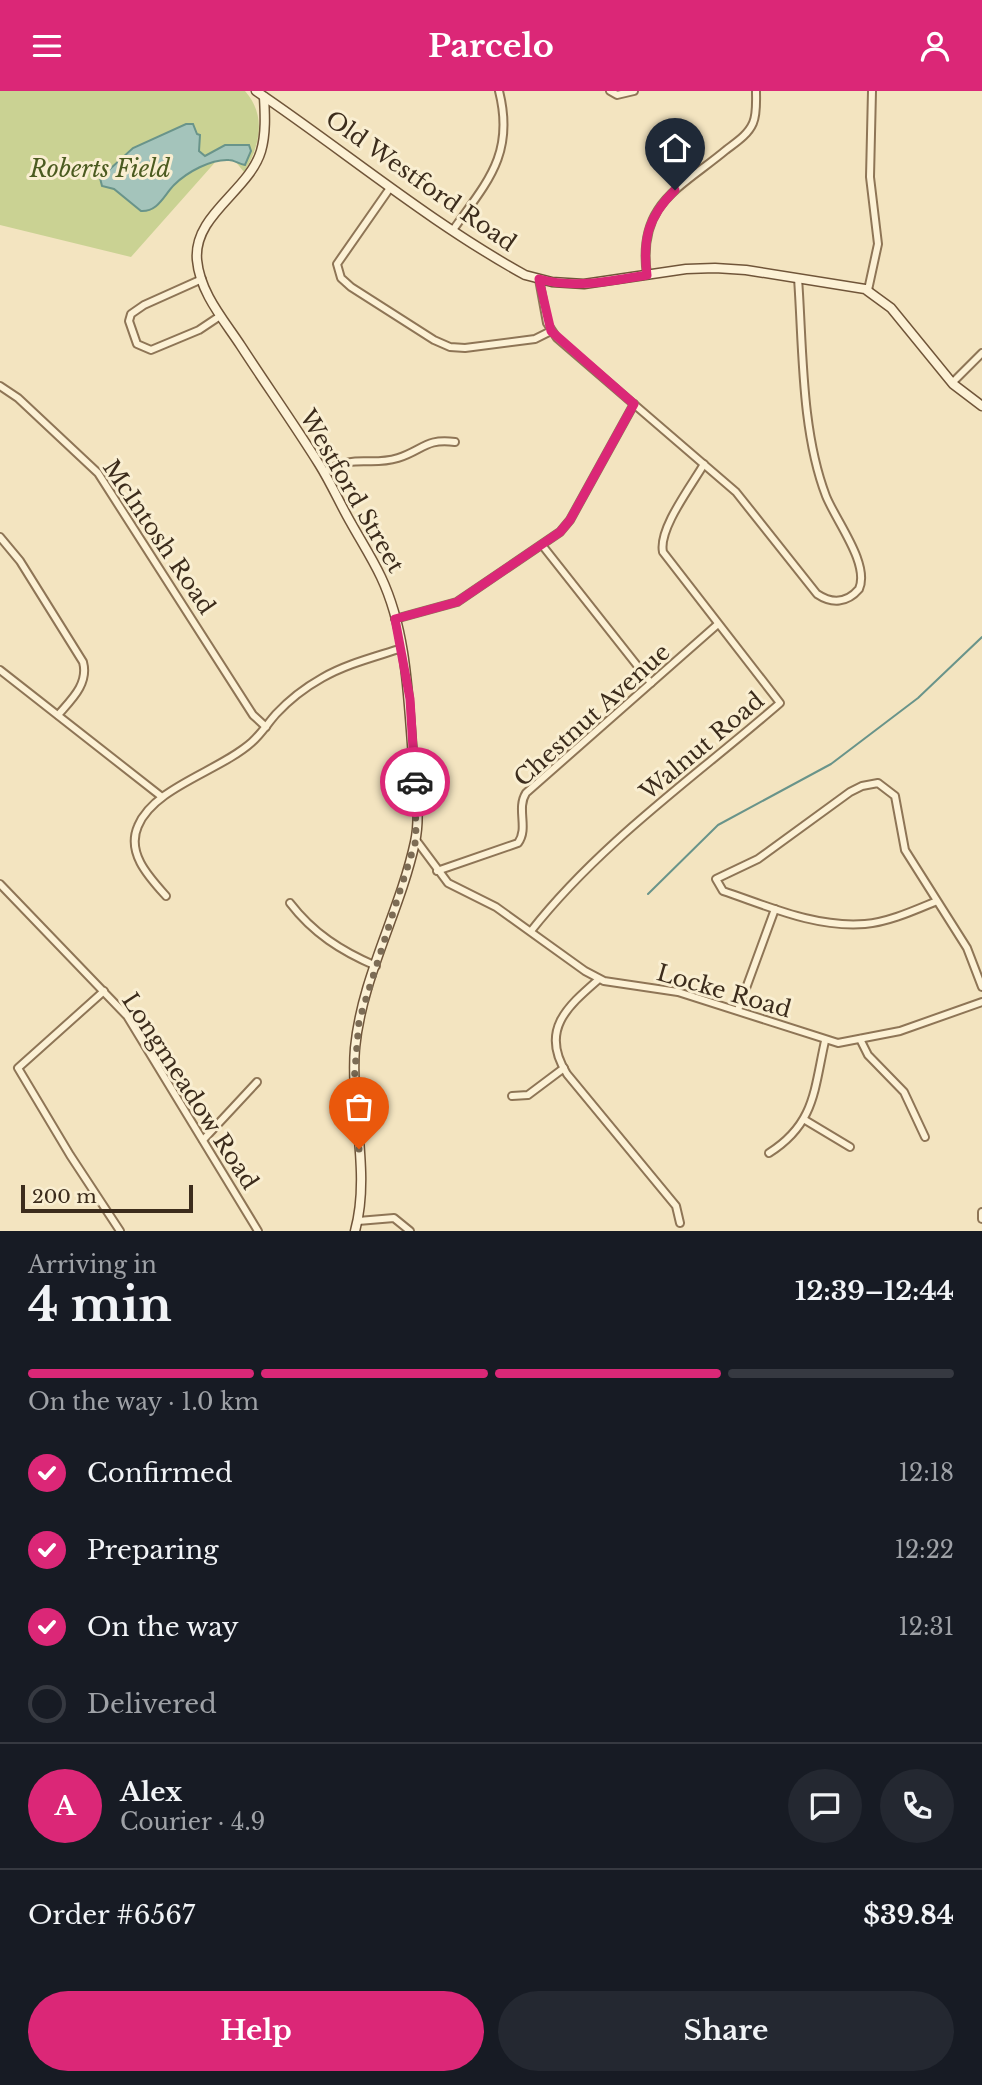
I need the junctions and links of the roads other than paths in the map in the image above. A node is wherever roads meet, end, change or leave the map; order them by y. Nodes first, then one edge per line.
1 (256, 91) edge
2 (499, 91) edge
3 (610, 91) edge
4 (634, 91) edge
5 (756, 91) edge
6 (872, 91) edge
7 (264, 97) junction
8 (390, 188) junction
9 (453, 230) junction
10 (647, 275) junction
11 (797, 278) junction
12 (201, 279) junction
13 (539, 279) junction
14 (868, 291) junction
15 (220, 316) junction
16 (551, 331) junction
17 (982, 353) edge
18 (952, 383) junction
19 (0, 386) edge
20 (634, 404) junction
21 (982, 406) edge
22 (455, 442) dead end
23 (704, 464) junction
24 (324, 472) junction
25 (0, 537) edge
26 (542, 545) junction
27 (395, 619) junction
28 (718, 624) junction
29 (402, 648) junction
30 (0, 670) edge
31 (652, 683) junction
32 (58, 715) junction
33 (266, 727) junction
34 (162, 797) junction
35 (416, 840) junction
36 (437, 871) junction
37 (0, 884) edge
38 (166, 896) dead end
39 (937, 901) junction
40 (290, 902) dead end
41 (775, 909) junction
42 (531, 931) junction
43 (376, 966) junction
44 (599, 979) junction
45 (982, 987) edge
46 (104, 991) junction
47 (982, 1002) edge
48 (738, 1010) junction
49 (860, 1039) junction
50 (825, 1041) junction
51 (564, 1068) junction
52 (257, 1082) dead end
53 (512, 1096) dead end
54 (805, 1120) junction
55 (925, 1137) dead end
56 (203, 1140) junction
57 (850, 1147) dead end
58 (769, 1153) dead end
59 (982, 1212) edge
60 (982, 1219) edge
61 (358, 1221) junction
62 (680, 1223) dead end
63 (120, 1231) edge
64 (258, 1231) edge
65 (355, 1231) edge
66 (410, 1231) edge

1 - 7 main road, Old Westford Road
2 - 9 street
3 - 4 street
5 - 10 street
6 - 14 street
7 - 8 main road, Old Westford Road
7 - 12 main road, Westford Street
8 - 9 main road, Old Westford Road
8 - 16 street
9 - 13 main road, Old Westford Road
10 - 11 main road, Old Westford Road
10 - 13 main road, Old Westford Road
11 - 14 main road, Old Westford Road
11 - 23 street
12 - 15 main road, Westford Street
12 - 15 street
13 - 16 street
14 - 18 main road, Old Westford Road
15 - 24 main road, Westford Street
16 - 20 street
17 - 18 street
18 - 21 main road, Old Westford Road
19 - 33 street, McIntosh Road
20 - 23 street
20 - 26 street
22 - 24 street
23 - 28 street, Walnut Road
24 - 27 main road, Westford Street
25 - 32 street
26 - 27 street
26 - 31 street
27 - 29 main road, Westford Street
28 - 31 street, Chestnut Avenue
28 - 42 street, Walnut Road
29 - 33 street
29 - 35 main road, Westford Street
30 - 32 street
31 - 36 street, Chestnut Avenue
32 - 34 street
33 - 34 street
34 - 38 street
35 - 36 street, Locke Road
35 - 43 main road, Westford Street
36 - 42 street, Locke Road
37 - 46 street, Longmeadow Road
39 - 41 street
39 - 41 street
39 - 45 street
40 - 43 street
41 - 48 street
42 - 44 street, Locke Road
43 - 61 main road, Westford Street
44 - 48 street, Locke Road
44 - 51 street
46 - 56 street, Longmeadow Road
46 - 63 street
47 - 49 street, Locke Road
48 - 50 street, Locke Road
49 - 50 street, Locke Road
49 - 55 street
50 - 54 street
51 - 53 street
51 - 62 street
52 - 56 street
54 - 57 street
54 - 58 street
56 - 64 street, Longmeadow Road
59 - 60 street
61 - 65 main road, Westford Street
61 - 66 street

